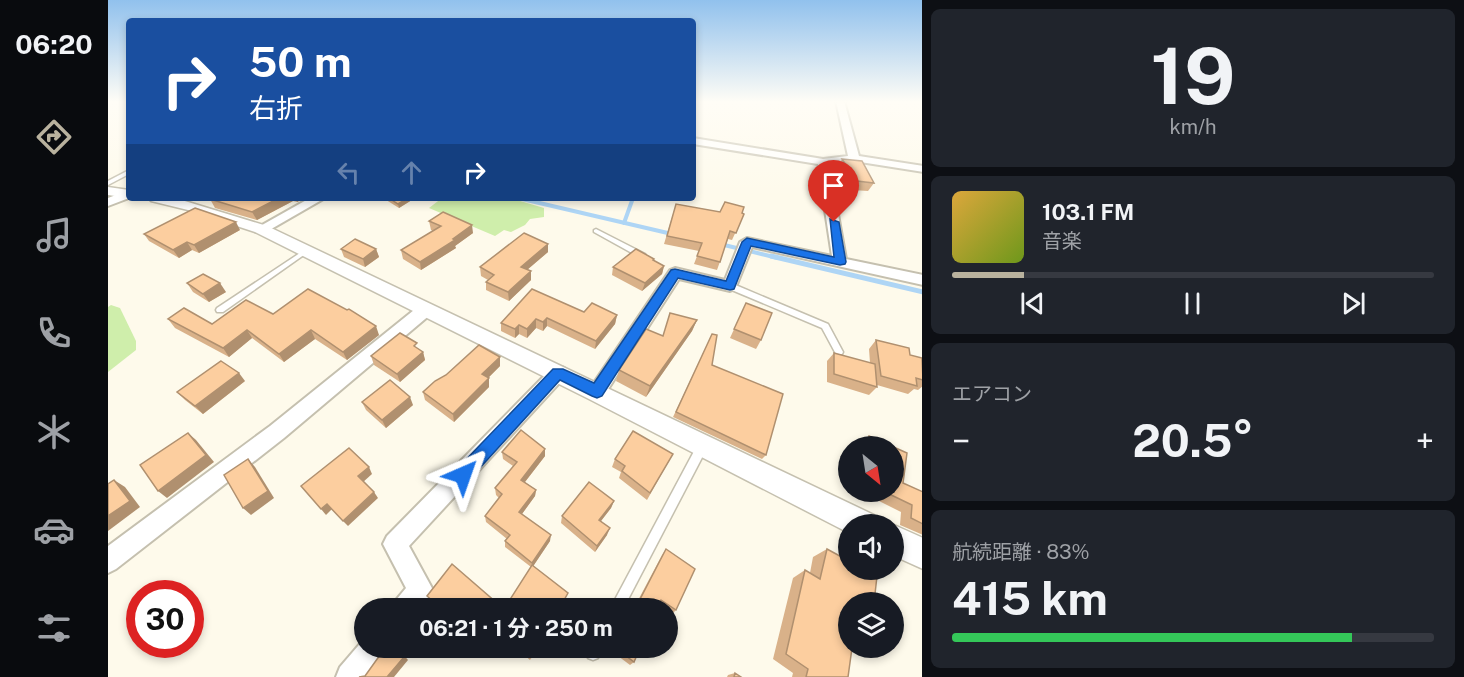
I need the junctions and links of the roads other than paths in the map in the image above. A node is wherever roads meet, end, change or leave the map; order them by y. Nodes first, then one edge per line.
1 (848, 133) edge
2 (696, 141) edge
3 (854, 158) junction
4 (823, 162) junction
5 (922, 169) edge
6 (126, 174) edge
7 (108, 183) edge
8 (108, 191) edge
9 (126, 194) edge
10 (126, 195) edge
11 (168, 201) edge
12 (313, 201) edge
13 (108, 202) edge
14 (261, 229) junction
15 (596, 231) dead end
16 (306, 251) junction
17 (656, 262) edge
18 (840, 262) junction
19 (922, 280) edge
20 (730, 286) junction
21 (220, 310) dead end
22 (425, 310) junction
23 (839, 352) edge
24 (558, 373) junction
25 (597, 392) junction
26 (703, 445) junction
27 (842, 514) edge
28 (904, 545) edge
29 (922, 554) edge
30 (108, 561) edge
31 (414, 598) edge
32 (622, 598) edge
33 (366, 658) edge
34 (350, 677) edge

1 - 3 street
2 - 4 street
3 - 4 street
3 - 5 street
4 - 18 street
6 - 7 lane
8 - 9 street
10 - 13 street
11 - 14 street
12 - 14 street
14 - 16 street
15 - 17 lane
16 - 21 lane
16 - 22 street
18 - 19 street
18 - 20 street
20 - 23 lane
20 - 25 street
22 - 24 street
22 - 30 street
24 - 25 street
24 - 31 street
25 - 26 street
26 - 27 street
26 - 32 lane
28 - 29 street
33 - 34 street

